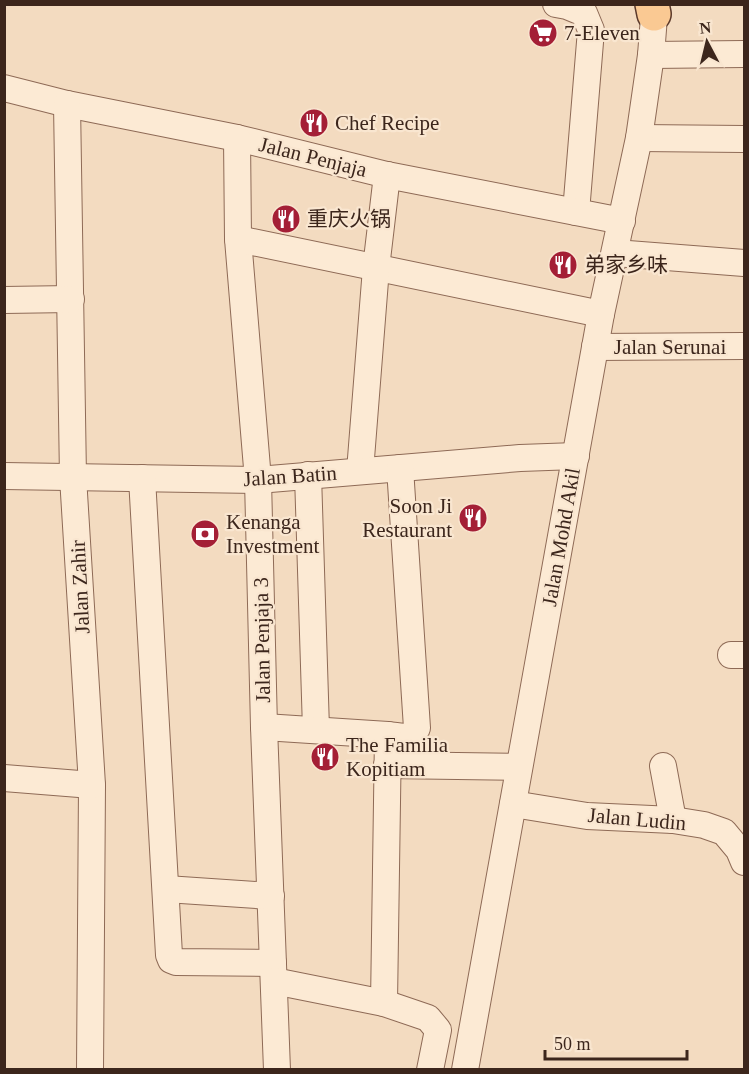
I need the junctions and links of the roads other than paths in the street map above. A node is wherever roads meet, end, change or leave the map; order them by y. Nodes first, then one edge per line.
1 (556, 4) edge
2 (654, 8) edge
3 (744, 54) edge
4 (651, 55) junction
5 (4, 88) edge
6 (67, 104) junction
7 (237, 138) junction
8 (639, 138) junction
9 (744, 139) edge
10 (387, 175) junction
11 (576, 212) junction
12 (622, 221) junction
13 (238, 239) junction
14 (615, 253) junction
15 (744, 263) edge
16 (376, 268) junction
17 (71, 299) junction
18 (4, 300) edge
19 (601, 314) junction
20 (744, 346) edge
21 (595, 347) junction
22 (576, 456) junction
23 (400, 468) junction
24 (360, 471) junction
25 (308, 475) junction
26 (4, 476) edge
27 (73, 477) junction
28 (142, 478) junction
29 (258, 480) junction
30 (264, 727) junction
31 (316, 729) junction
32 (388, 735) junction
33 (387, 765) junction
34 (663, 766) dead end
35 (519, 767) junction
36 (4, 778) edge
37 (92, 785) junction
38 (513, 804) junction
39 (673, 820) junction
40 (744, 861) edge
41 (166, 889) junction
42 (271, 896) junction
43 (274, 972) junction
44 (384, 1003) junction
45 (90, 1070) edge
46 (277, 1070) edge
47 (430, 1070) edge
48 (465, 1070) edge

1 - 11 street
2 - 4 street, Jalan Mohd Akil
3 - 4 street
4 - 8 street, Jalan Mohd Akil
5 - 6 street, Jalan Penjaja
6 - 7 street, Jalan Penjaja
6 - 17 street, Jalan Zahir
7 - 10 street, Jalan Penjaja
7 - 13 street, Jalan Penjaja 3
8 - 9 street
8 - 12 street, Jalan Mohd Akil
10 - 11 street, Jalan Penjaja
10 - 16 street
11 - 12 street, Jalan Penjaja
12 - 14 street, Jalan Mohd Akil
13 - 16 street
13 - 29 street, Jalan Penjaja 3
14 - 15 street
14 - 19 street, Jalan Mohd Akil
16 - 19 street
16 - 24 street
17 - 18 street
17 - 27 street, Jalan Zahir
19 - 21 street, Jalan Mohd Akil
20 - 21 street, Jalan Serunai
21 - 22 street, Jalan Mohd Akil
22 - 23 street, Jalan Batin
22 - 35 street, Jalan Mohd Akil
23 - 24 street, Jalan Batin
23 - 32 street
24 - 25 street, Jalan Batin
25 - 29 street, Jalan Batin
25 - 31 street
26 - 27 street, Jalan Batin
27 - 28 street, Jalan Batin
27 - 37 street, Jalan Zahir
28 - 29 street, Jalan Batin
28 - 41 street
29 - 30 street, Jalan Penjaja 3
30 - 31 street
30 - 42 street, Jalan Penjaja 3
31 - 32 street
32 - 33 street
33 - 35 street
33 - 44 street
34 - 39 street
35 - 38 street, Jalan Mohd Akil
36 - 37 street
37 - 45 street, Jalan Zahir
38 - 39 street, Jalan Ludin
38 - 48 street, Jalan Mohd Akil
39 - 40 street, Jalan Ludin
41 - 42 street
41 - 43 street
42 - 43 street, Jalan Penjaja 3
43 - 44 street
43 - 46 street, Jalan Penjaja 3
44 - 47 street

